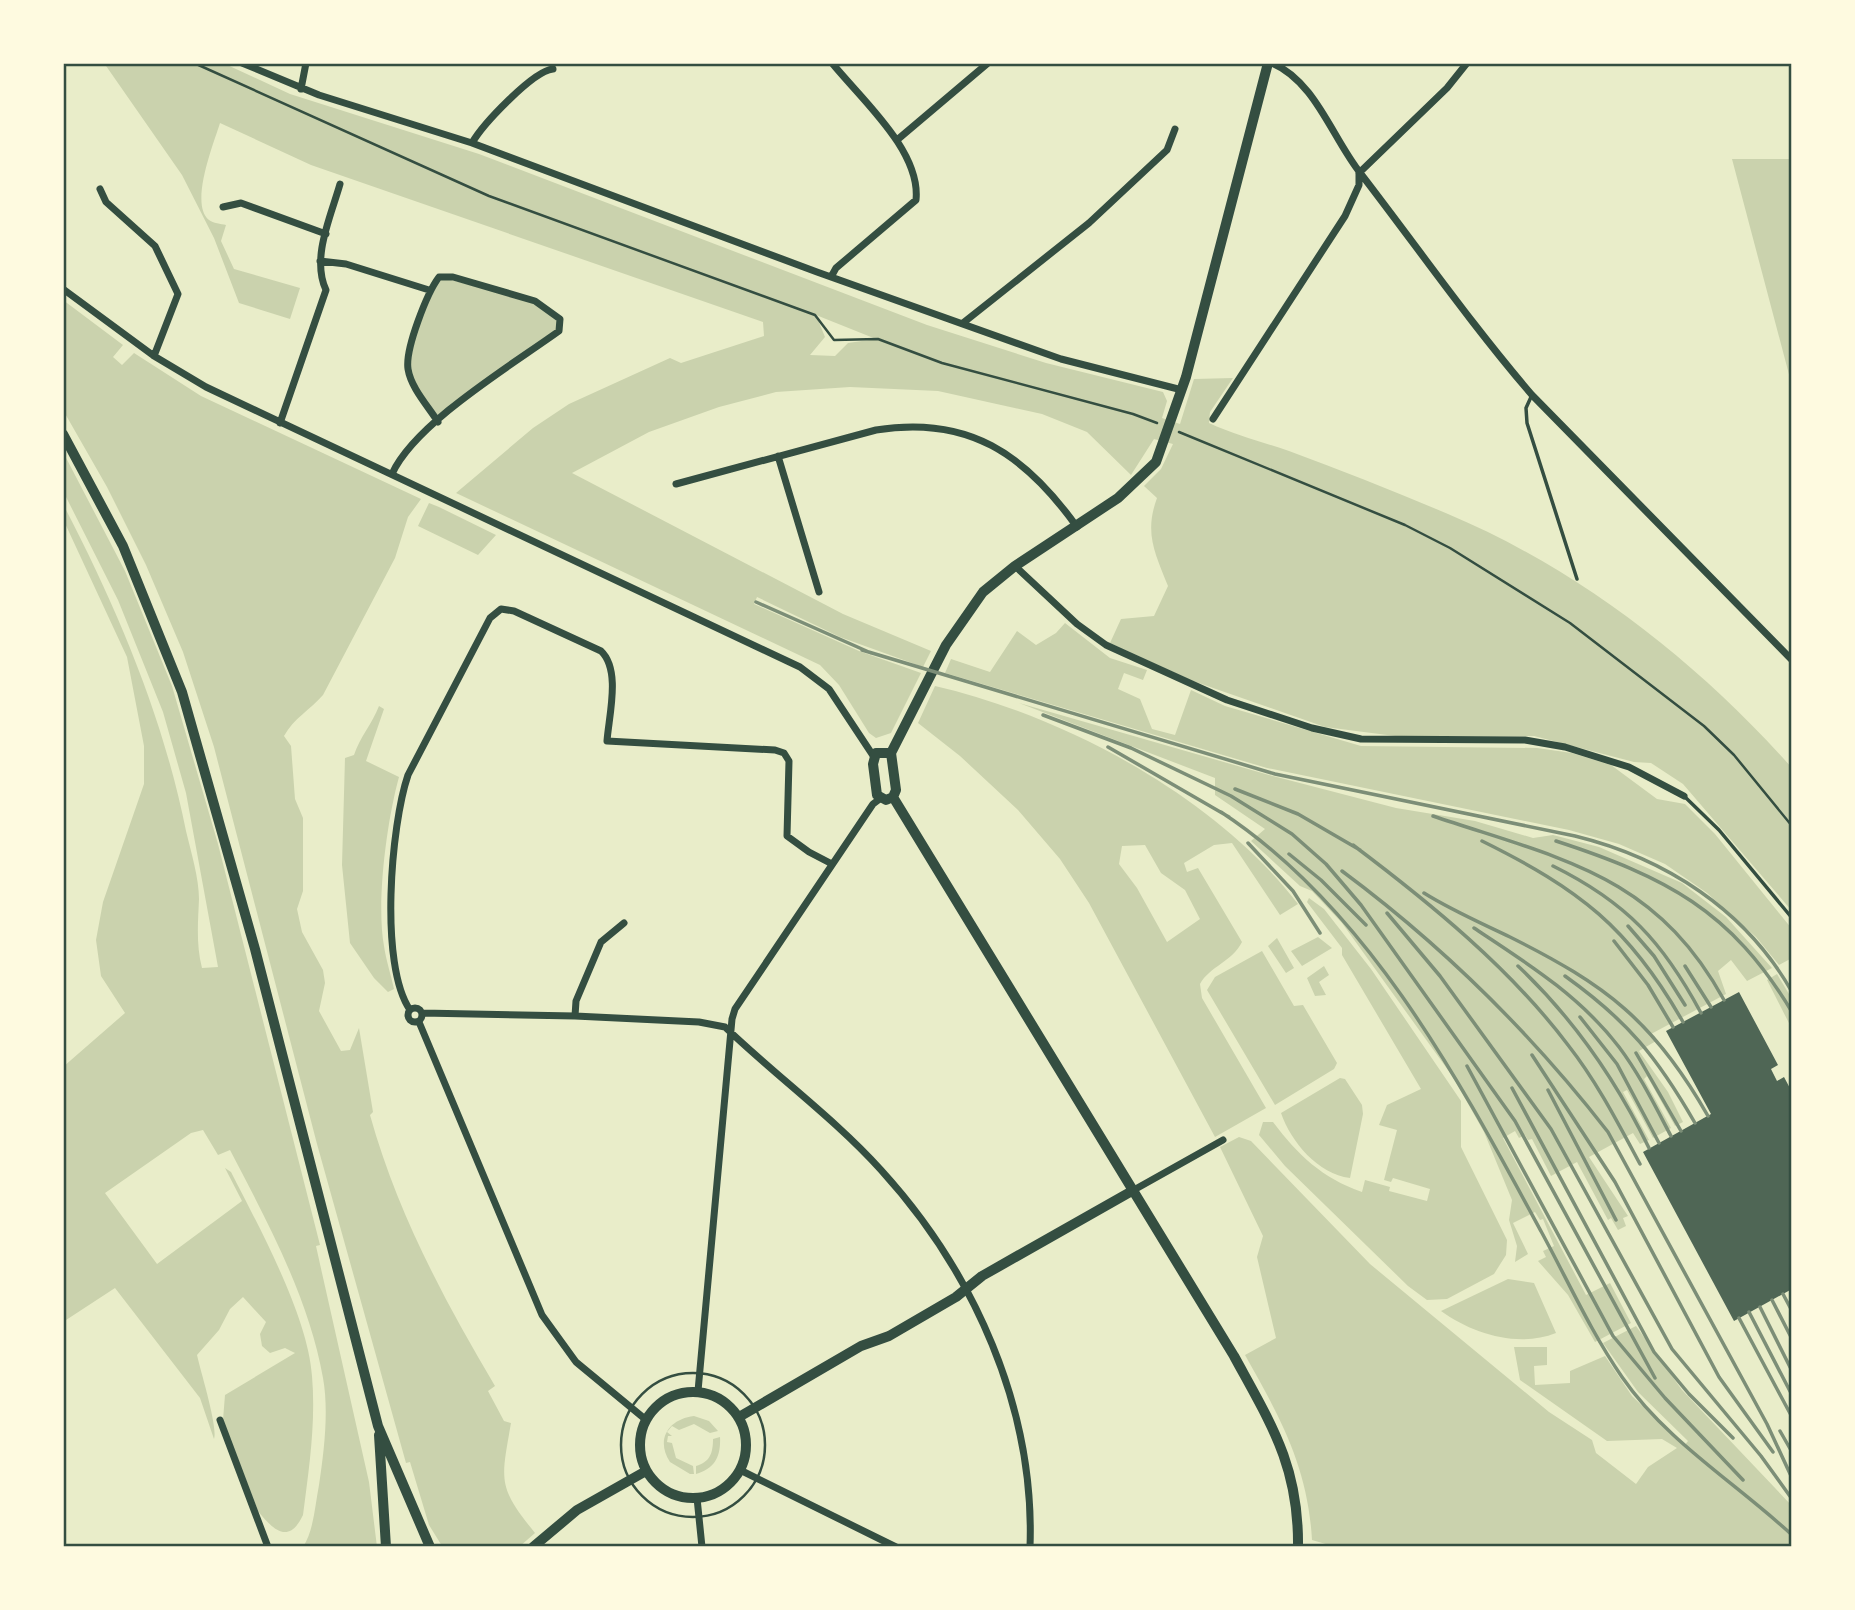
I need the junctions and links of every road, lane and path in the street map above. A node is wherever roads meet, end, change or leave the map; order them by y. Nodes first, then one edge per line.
1 (194, 63) edge
2 (243, 63) edge
3 (306, 63) edge
4 (832, 63) edge
5 (988, 63) edge
6 (1270, 63) edge
7 (1466, 63) edge
8 (553, 69) dead end
9 (301, 89) junction
10 (1175, 129) dead end
11 (897, 140) junction
12 (472, 143) junction
13 (1359, 173) junction
14 (340, 184) dead end
15 (100, 189) dead end
16 (223, 207) dead end
17 (326, 234) junction
18 (320, 261) junction
19 (831, 277) junction
20 (63, 289) edge
21 (429, 290) junction
22 (963, 323) junction
23 (154, 356) junction
24 (1182, 390) junction
25 (1532, 395) junction
26 (1213, 419) dead end
27 (280, 422) junction
28 (438, 422) junction
29 (1157, 424) dead end
30 (1170, 428) dead end
31 (63, 434) edge
32 (778, 456) junction
33 (392, 474) junction
34 (676, 484) dead end
35 (1077, 527) junction
36 (1015, 566) junction
37 (1577, 579) dead end
38 (819, 592) dead end
39 (1792, 660) edge
40 (891, 753) junction
41 (874, 757) junction
42 (1684, 796) joint
43 (893, 797) junction
44 (881, 798) junction
45 (1792, 826) edge
46 (832, 864) junction
47 (1792, 918) edge
48 (624, 923) dead end
49 (410, 1010) junction
50 (422, 1013) junction
51 (575, 1016) junction
52 (418, 1022) junction
53 (730, 1031) junction
54 (1223, 1140) dead end
55 (1132, 1192) junction
56 (967, 1288) junction
57 (699, 1373) junction
58 (698, 1391) junction
59 (755, 1408) junction
60 (632, 1409) junction
61 (739, 1417) junction
62 (645, 1419) junction
63 (220, 1420) dead end
64 (378, 1426) junction
65 (622, 1435) dead end
66 (740, 1470) junction
67 (646, 1471) junction
68 (756, 1478) junction
69 (696, 1498) junction
70 (671, 1513) dead end
71 (698, 1517) junction
72 (542, 1543) edge
73 (268, 1547) edge
74 (386, 1547) edge
75 (430, 1547) edge
76 (533, 1547) edge
77 (702, 1547) edge
78 (896, 1547) edge
79 (1030, 1547) edge
80 (1298, 1547) edge

1 - 29 path
2 - 9 street
3 - 9 street
4 - 11 street
5 - 11 street
6 - 13 street
6 - 24 street
7 - 13 street
8 - 12 street
9 - 12 street
10 - 22 street
11 - 19 street
12 - 19 street
13 - 25 street
13 - 26 street
14 - 17 street
15 - 23 street
16 - 17 street
17 - 18 street
18 - 21 street
18 - 27 street
19 - 22 street
20 - 23 street
21 - 28 street
21 - 28 street
22 - 24 street
23 - 27 street
24 - 35 street
25 - 37 lane
25 - 39 street
27 - 33 street
28 - 33 street
30 - 45 path
31 - 64 main road
32 - 34 street
32 - 35 street
32 - 38 street
33 - 41 street
35 - 36 street
36 - 40 street
36 - 42 street
40 - 41 street
40 - 43 street
41 - 44 street
42 - 47 lane
43 - 44 street
43 - 55 street
44 - 46 street
46 - 49 street
46 - 53 street
48 - 51 street
49 - 50 street
49 - 52 street
50 - 51 street
50 - 52 street
51 - 53 street
52 - 60 street
53 - 56 street
53 - 57 street
54 - 55 street
55 - 56 street
55 - 80 street
56 - 59 street
56 - 79 street
57 - 58 street
57 - 59 path
57 - 60 path
58 - 61 street
58 - 62 street
59 - 61 street
59 - 68 path
60 - 62 street
60 - 65 path
61 - 66 street
62 - 67 street
63 - 73 street
64 - 74 main road
64 - 75 main road
66 - 68 street
66 - 69 street
67 - 69 street
67 - 72 street
68 - 71 path
68 - 78 street
69 - 71 street
70 - 71 path
71 - 77 street
72 - 76 street

